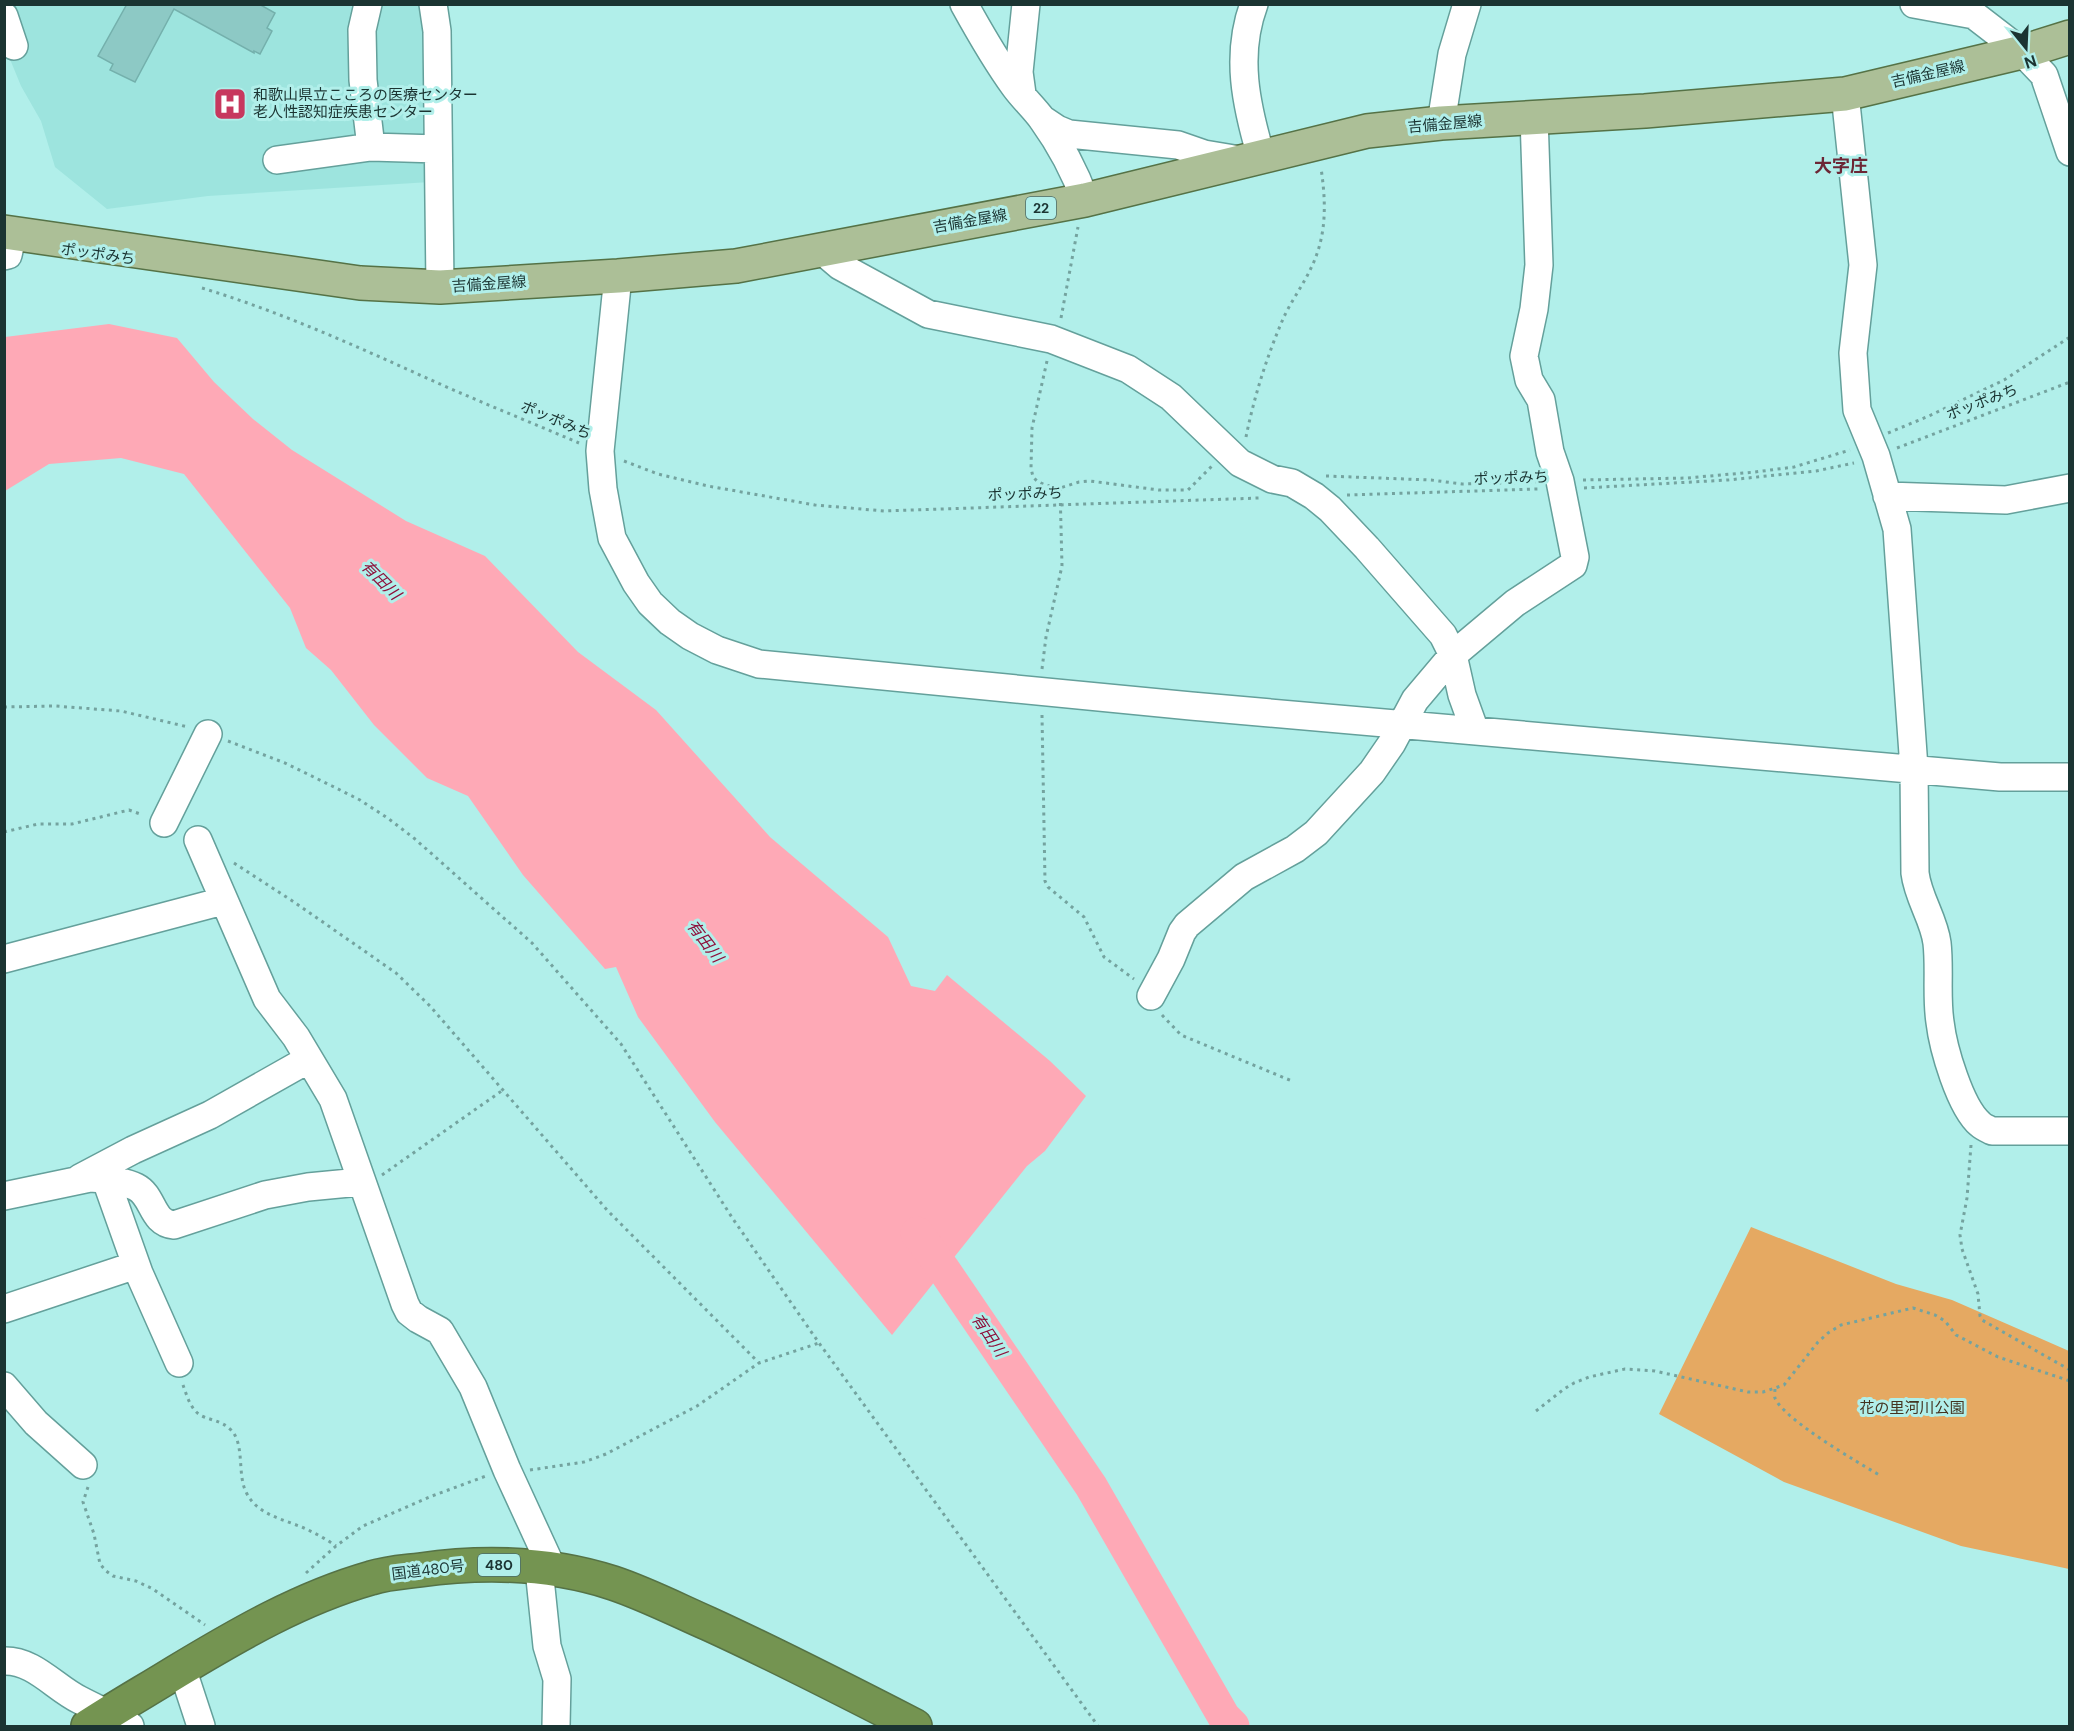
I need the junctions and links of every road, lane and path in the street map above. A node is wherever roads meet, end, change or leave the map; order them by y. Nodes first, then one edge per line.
1 (368, 4) edge
2 (433, 4) edge
3 (964, 4) edge
4 (1026, 4) edge
5 (1254, 4) edge
6 (1467, 4) edge
7 (1914, 4) edge
8 (4, 16) edge
9 (2070, 37) edge
10 (14, 46) dead end
11 (2022, 51) junction
12 (1845, 93) junction
13 (1022, 94) junction
14 (1534, 117) junction
15 (1041, 118) junction
16 (1441, 123) junction
17 (1317, 142) junction
18 (371, 147) junction
19 (438, 149) junction
20 (2070, 152) edge
21 (1252, 158) junction
22 (277, 160) dead end
23 (1083, 201) junction
24 (8, 240) edge
25 (820, 249) junction
26 (618, 276) junction
27 (194, 285) dead end
28 (440, 287) junction
29 (2070, 337) edge
30 (1051, 339) junction
31 (2070, 382) edge
32 (1873, 449) junction
33 (600, 452) junction
34 (1233, 457) junction
35 (1560, 485) junction
36 (1060, 488) junction
37 (2070, 488) edge
38 (1303, 490) junction
39 (1887, 496) junction
40 (1268, 498) dead end
41 (1060, 505) junction
42 (1453, 655) junction
43 (1042, 692) junction
44 (4, 707) edge
45 (1403, 724) junction
46 (1475, 731) junction
47 (208, 734) junction
48 (1914, 768) junction
49 (2070, 777) edge
50 (164, 823) joint
51 (4, 832) edge
52 (198, 840) joint
53 (223, 901) junction
54 (4, 959) edge
55 (1151, 996) junction
56 (309, 1059) junction
57 (1292, 1081) dead end
58 (503, 1090) junction
59 (1981, 1125) junction
60 (2070, 1131) edge
61 (106, 1180) junction
62 (73, 1181) junction
63 (360, 1182) junction
64 (4, 1196) edge
65 (136, 1265) junction
66 (4, 1310) edge
67 (178, 1362) joint
68 (759, 1363) dead end
69 (2070, 1370) edge
70 (2070, 1381) edge
71 (4, 1386) edge
72 (1774, 1389) junction
73 (1536, 1411) dead end
74 (83, 1465) joint
75 (1881, 1476) dead end
76 (336, 1546) dead end
77 (546, 1569) junction
78 (229, 1640) junction
79 (4, 1661) edge
80 (182, 1668) junction
81 (109, 1722) edge
82 (201, 1726) edge
83 (556, 1726) edge
84 (915, 1726) edge
85 (1098, 1726) edge

1 - 18 street
2 - 19 street
3 - 13 street
4 - 13 street
5 - 21 street
6 - 16 street
7 - 11 street
8 - 10 street
9 - 11 main road, 吉備金屋線 / 22
11 - 12 main road, 吉備金屋線 / 22
11 - 20 street
12 - 14 main road, 吉備金屋線 / 22
12 - 32 street
13 - 15 street
14 - 16 main road, 吉備金屋線 / 22
14 - 35 street
15 - 21 street
15 - 23 street
16 - 17 main road, 吉備金屋線 / 22
17 - 21 main road, 吉備金屋線 / 22
17 - 34 path
18 - 19 street
18 - 22 street
19 - 28 street
21 - 23 main road, 吉備金屋線 / 22
23 - 25 main road, 吉備金屋線 / 22
23 - 30 path
24 - 28 main road, 吉備金屋線 / 22
25 - 26 main road, 吉備金屋線 / 22
25 - 30 street
26 - 28 main road, 吉備金屋線 / 22
26 - 33 street
27 - 33 path, ポッポみち
29 - 32 path
30 - 34 street
30 - 36 path
31 - 32 path, ポッポみち
32 - 35 path
32 - 35 path, ポッポみち
32 - 39 street
33 - 41 path, ポッポみち
33 - 43 street
34 - 36 path
34 - 38 street
35 - 38 path, ポッポみち
35 - 38 path
35 - 42 street
36 - 41 path
37 - 39 street
38 - 42 street
39 - 48 street
40 - 41 path, ポッポみち
41 - 43 path
42 - 45 street
42 - 46 street
43 - 45 street
43 - 55 path
44 - 47 path
45 - 46 street
45 - 55 street
46 - 48 street
47 - 50 street
47 - 85 path
48 - 49 street
48 - 59 street
50 - 51 path
52 - 53 street
52 - 58 path
53 - 54 street
53 - 56 street
55 - 57 path
56 - 62 street
56 - 63 street
58 - 63 path
58 - 68 path
59 - 60 street
59 - 69 path
61 - 62 street
61 - 63 street
61 - 65 street
62 - 64 street
63 - 77 street
65 - 66 street
65 - 67 street
67 - 76 path
70 - 72 path
71 - 74 street
72 - 73 path
72 - 75 path
74 - 78 path
77 - 78 highway, 国道480号 / 480
77 - 83 street
77 - 84 highway, 国道480号 / 480
78 - 80 highway, 国道480号 / 480
79 - 81 street
80 - 81 highway, 国道480号 / 480
80 - 82 street

